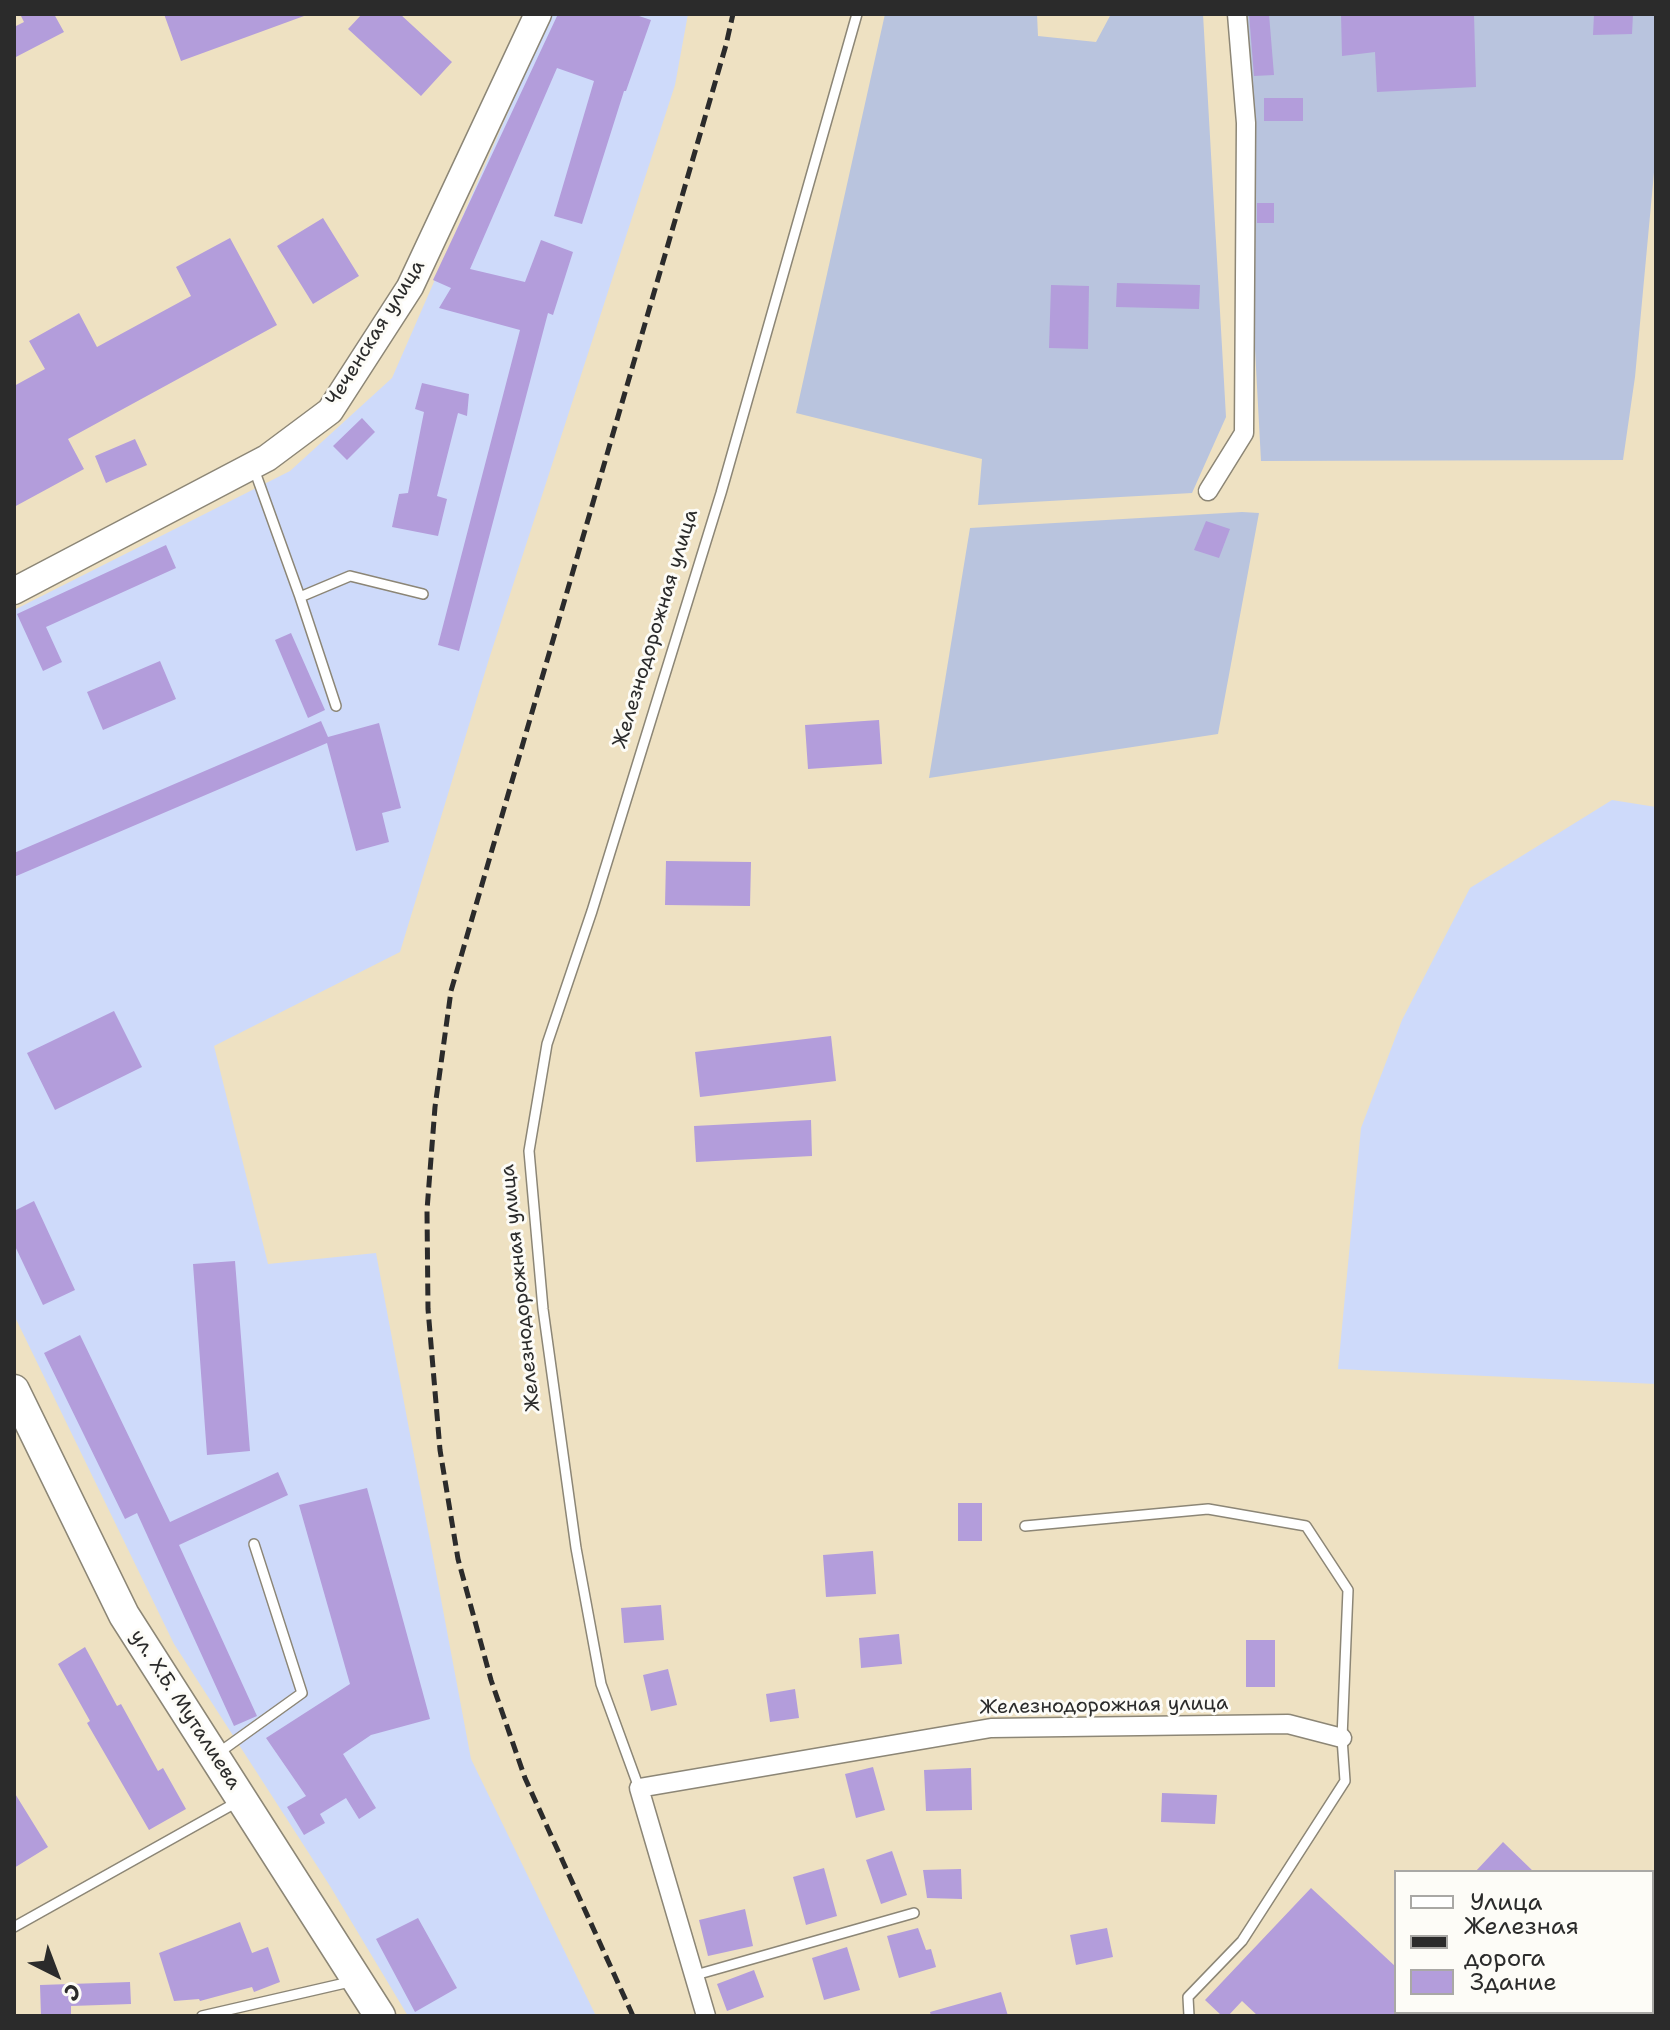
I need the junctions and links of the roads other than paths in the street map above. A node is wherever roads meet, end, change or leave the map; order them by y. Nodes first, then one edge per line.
1 (538, 14) edge
2 (857, 14) edge
3 (1237, 14) edge
4 (253, 466) junction
5 (1208, 491) dead end
6 (14, 591) edge
7 (423, 594) dead end
8 (300, 597) junction
9 (336, 706) dead end
10 (14, 1390) edge
11 (1025, 1526) dead end
12 (254, 1544) dead end
13 (1342, 1738) junction
14 (214, 1756) junction
15 (639, 1788) junction
16 (242, 1800) junction
17 (914, 1913) dead end
18 (14, 1927) edge
19 (692, 1976) junction
20 (357, 1980) junction
21 (202, 2016) edge
22 (380, 2016) edge
23 (706, 2016) edge
24 (1189, 2016) edge

1 - 4 main road, Чеченская улица
2 - 15 lane, Железнодорожная улица
3 - 5 street
4 - 6 main road, Чеченская улица
4 - 8 lane
7 - 8 lane
8 - 9 lane
10 - 14 main road, ул. Х.Б. Муталиева
11 - 13 lane
12 - 14 lane
13 - 15 street, Железнодорожная улица
13 - 24 lane
14 - 16 main road, ул. Х.Б. Муталиева
15 - 19 street
16 - 18 lane
16 - 20 main road, ул. Х.Б. Муталиева
17 - 19 lane
19 - 23 street
20 - 21 lane
20 - 22 main road, ул. Х.Б. Муталиева

